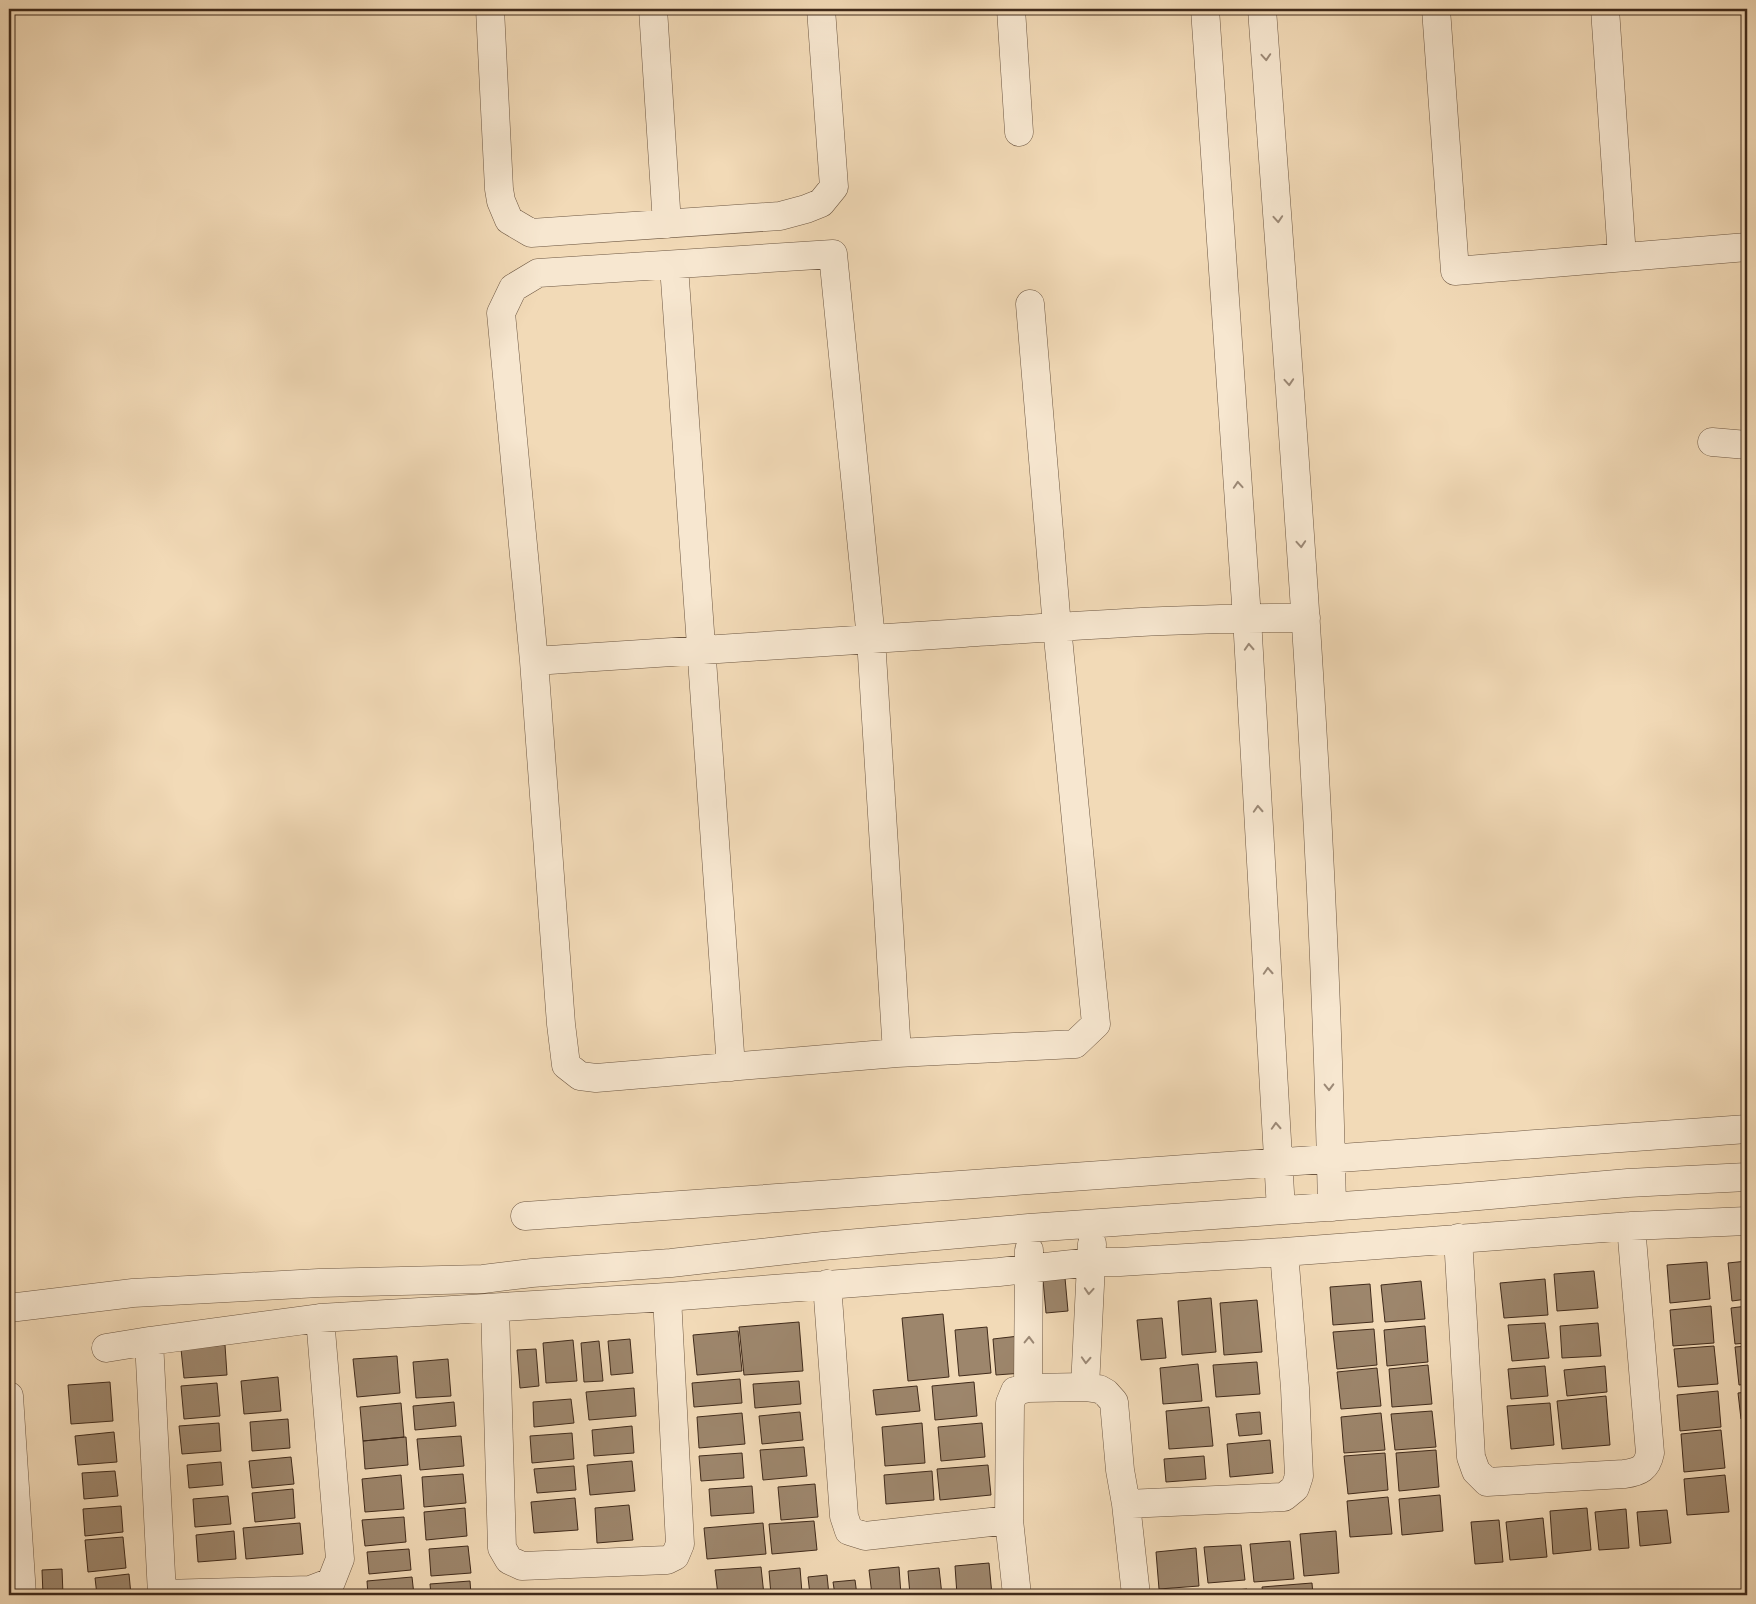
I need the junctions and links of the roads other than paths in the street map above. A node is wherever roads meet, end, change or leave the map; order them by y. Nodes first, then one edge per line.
1 (490, 9) edge
2 (654, 9) edge
3 (821, 9) edge
4 (1012, 9) edge
5 (1205, 9) edge
6 (1262, 9) edge
7 (1436, 9) edge
8 (1604, 9) edge
9 (1019, 132) dead end
10 (666, 224) junction
11 (1747, 247) edge
12 (1622, 257) junction
13 (674, 266) junction
14 (1030, 304) dead end
15 (1712, 442) dead end
16 (1747, 445) edge
17 (1248, 618) junction
18 (1306, 618) junction
19 (1057, 627) junction
20 (871, 639) junction
21 (702, 650) junction
22 (534, 661) junction
23 (897, 1053) junction
24 (731, 1066) junction
25 (1747, 1129) edge
26 (1331, 1158) junction
27 (1278, 1162) junction
28 (1747, 1177) edge
29 (1332, 1207) junction
30 (1281, 1210) junction
31 (525, 1216) dead end
32 (1747, 1221) edge
33 (1092, 1225) junction
34 (1631, 1226) junction
35 (1029, 1228) junction
36 (1458, 1238) junction
37 (1284, 1252) junction
38 (1091, 1262) junction
39 (1029, 1268) junction
40 (827, 1284) junction
41 (667, 1296) junction
42 (9, 1308) edge
43 (495, 1308) junction
44 (320, 1318) junction
45 (149, 1341) junction
46 (106, 1348) dead end
47 (1085, 1387) junction
48 (1028, 1388) junction
49 (9, 1396) edge
50 (1126, 1504) junction
51 (1009, 1520) junction
52 (22, 1595) edge
53 (156, 1595) edge
54 (1018, 1595) edge
55 (1136, 1595) edge

1 - 10 street
2 - 10 street
3 - 10 street
4 - 9 street
17 -> 5 street
6 -> 18 street
7 - 12 street
8 - 12 street
11 - 12 street
13 - 20 street
13 - 21 street
13 - 22 street
14 - 19 street
15 - 16 street
17 - 18 street
17 - 19 street
27 -> 17 street
18 -> 26 street
19 - 20 street
19 - 23 street
20 - 21 street
20 - 23 street
21 - 22 street
21 - 24 street
22 - 24 street
23 - 24 street
25 - 26 street
26 - 27 street
26 - 29 street
27 - 30 street
27 - 31 street
28 - 29 street
29 - 30 street
30 - 33 street
32 - 34 street
33 - 35 street
33 - 38 street
34 - 36 street
34 - 36 street
35 - 39 street
35 - 42 street
36 - 37 street
37 - 38 street
37 - 50 street
38 - 39 street
38 -> 47 street
39 - 40 street
48 -> 39 street
40 - 41 street
40 - 51 street
41 - 43 street
41 - 43 street
43 - 44 street
44 - 45 street
44 - 53 street
45 - 46 street
45 - 53 street
47 - 48 street
47 - 50 street
48 - 51 street
49 - 52 street
50 - 55 street
51 - 54 street

